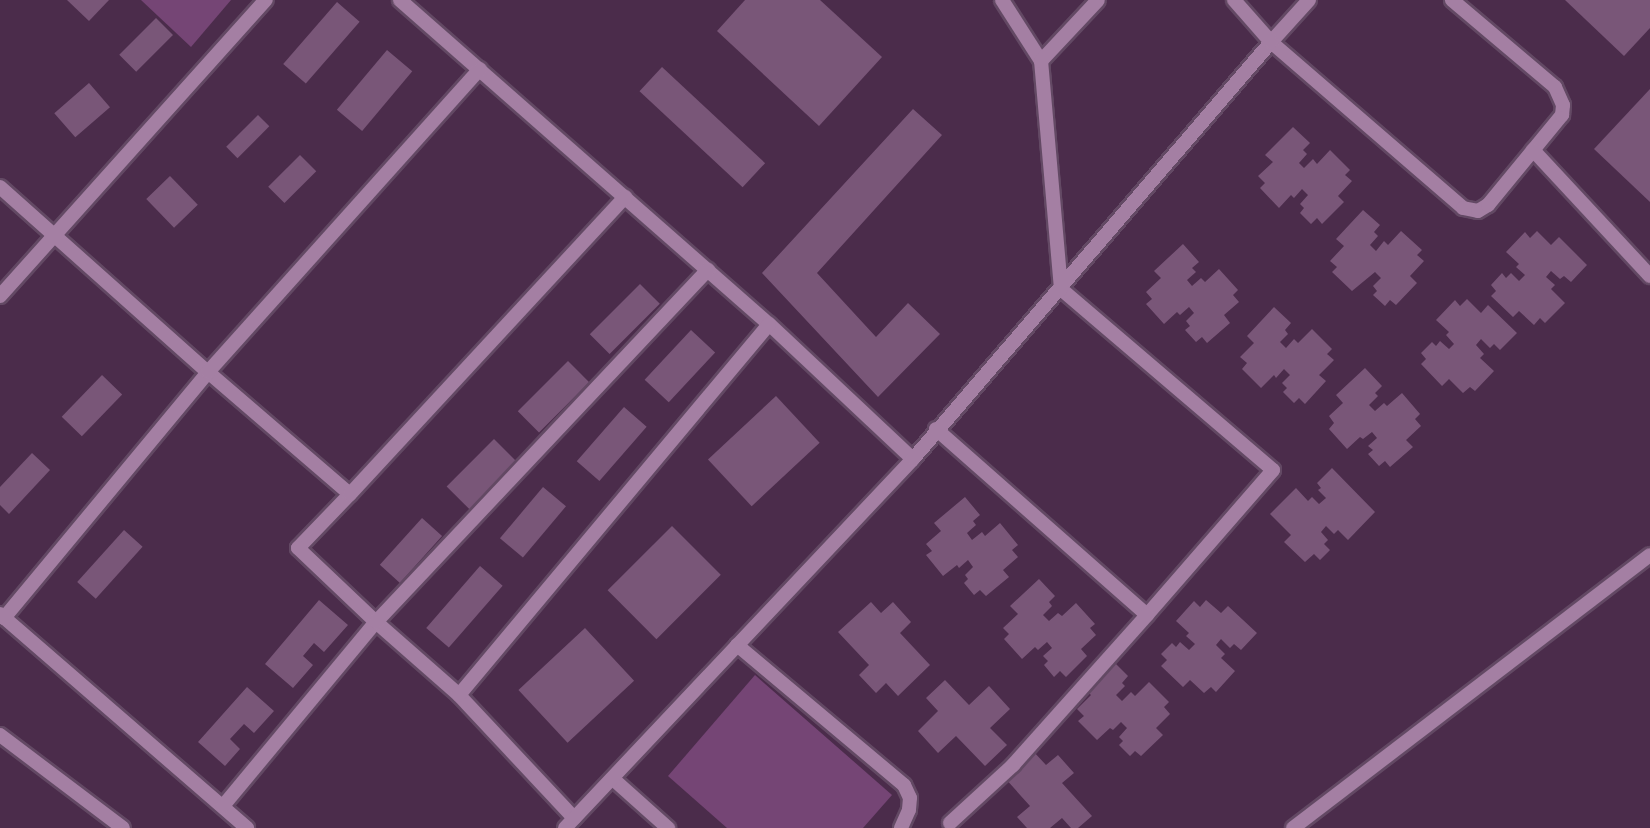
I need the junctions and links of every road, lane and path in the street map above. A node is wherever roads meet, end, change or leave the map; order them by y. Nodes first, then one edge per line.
1 (266, 0) edge
2 (400, 0) edge
3 (1002, 0) edge
4 (1098, 0) edge
5 (1234, 0) edge
6 (1310, 0) edge
7 (1452, 0) edge
8 (1271, 42) junction
9 (1041, 61) junction
10 (480, 69) junction
11 (1533, 150) junction
12 (0, 187) edge
13 (625, 197) junction
14 (54, 236) junction
15 (708, 270) junction
16 (1650, 276) edge
17 (1061, 289) junction
18 (0, 296) edge
19 (769, 324) junction
20 (208, 372) junction
21 (936, 429) junction
22 (913, 459) junction
23 (350, 494) junction
24 (1650, 555) edge
25 (1147, 615) junction
26 (2, 616) edge
27 (376, 622) junction
28 (737, 645) junction
29 (459, 695) junction
30 (0, 735) edge
31 (613, 779) junction
32 (223, 806) junction
33 (569, 823) edge
34 (950, 823) dead end
35 (123, 828) edge
36 (247, 828) edge
37 (668, 828) edge
38 (901, 828) edge
39 (1293, 828) edge

1 - 14 lane
2 - 10 lane
3 - 9 lane
4 - 9 lane
5 - 8 lane
6 - 8 lane
7 - 11 lane
8 - 11 lane
8 - 17 lane
9 - 17 lane
10 - 13 lane
10 - 20 lane
11 - 16 lane
12 - 14 lane
13 - 15 lane
13 - 23 lane
14 - 18 lane
14 - 20 lane
15 - 19 lane
15 - 27 lane
17 - 21 lane
17 - 25 lane
19 - 22 lane
19 - 29 lane
20 - 23 lane
20 - 26 lane
21 - 22 lane
21 - 25 lane
22 - 28 lane
23 - 27 lane
24 - 39 lane
25 - 34 lane
26 - 32 lane
27 - 29 lane
27 - 32 lane
28 - 31 lane
28 - 38 lane
29 - 33 lane
30 - 35 lane
31 - 33 lane
31 - 37 lane
32 - 36 lane

